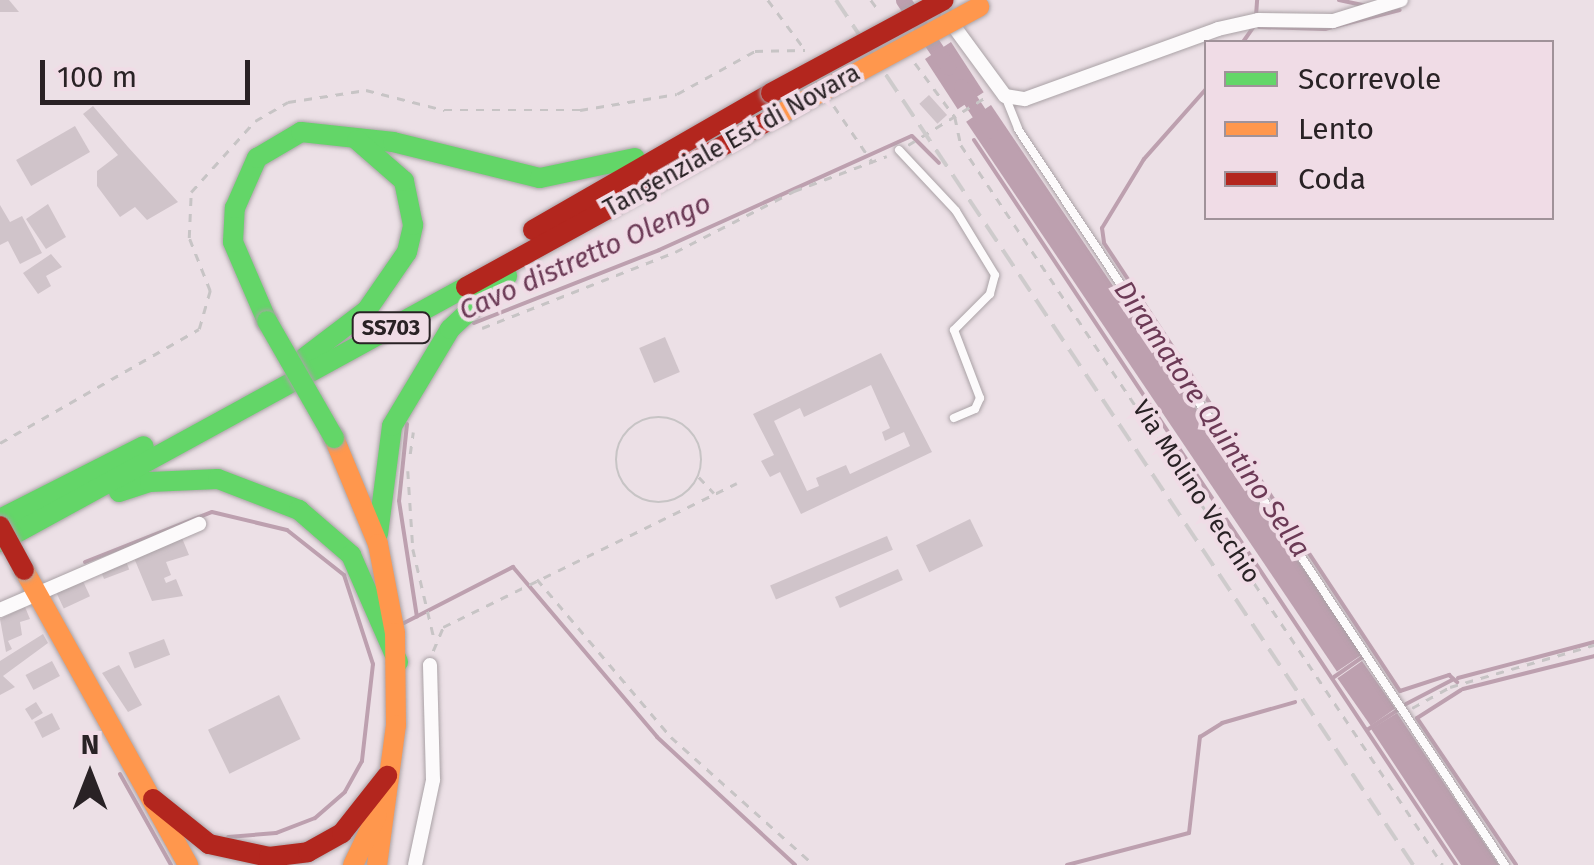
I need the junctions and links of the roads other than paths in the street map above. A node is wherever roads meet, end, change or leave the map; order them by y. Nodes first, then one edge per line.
1 (936, 0) edge
2 (944, 0) edge
3 (1401, 0) edge
4 (984, 3) edge
5 (771, 92) junction
6 (1005, 96) junction
7 (334, 131) junction
8 (898, 150) road end
9 (596, 215) junction
10 (304, 358) junction
11 (954, 418) dead end
12 (0, 523) edge
13 (199, 524) dead end
14 (31, 528) junction
15 (0, 542) edge
16 (378, 544) junction
17 (38, 594) junction
18 (0, 610) edge
19 (390, 629) junction
20 (430, 665) road end
21 (390, 772) junction
22 (153, 799) junction
23 (188, 865) edge
24 (353, 865) edge
25 (377, 865) edge
26 (415, 865) edge
27 (1505, 865) edge

1 - 6 street
2 - 5 main road, Tangenziale Est di Novara / SS703, bridge
3 - 6 street
4 - 9 main road, Tangenziale Est di Novara / SS703, bridge
5 - 7 main road, SS703
5 - 10 main road, Tangenziale Est di Novara / SS703
6 - 27 lane
7 - 10 main road, SS703
7 - 16 main road, SS703, bridge
8 - 11 lane
9 - 14 main road, Tangenziale Est di Novara / SS703
9 - 16 main road, SS703
10 - 12 main road, Tangenziale Est di Novara / SS703
12 - 17 main road, bridge
13 - 17 street
14 - 15 main road, Tangenziale Est di Novara / SS703
14 - 19 main road, SS703
16 - 19 main road, SS703
17 - 18 street
17 - 22 main road
19 - 21 main road, SS703
20 - 26 street
21 - 22 main road
21 - 24 main road, SS703
21 - 25 main road, SS703
22 - 23 main road

